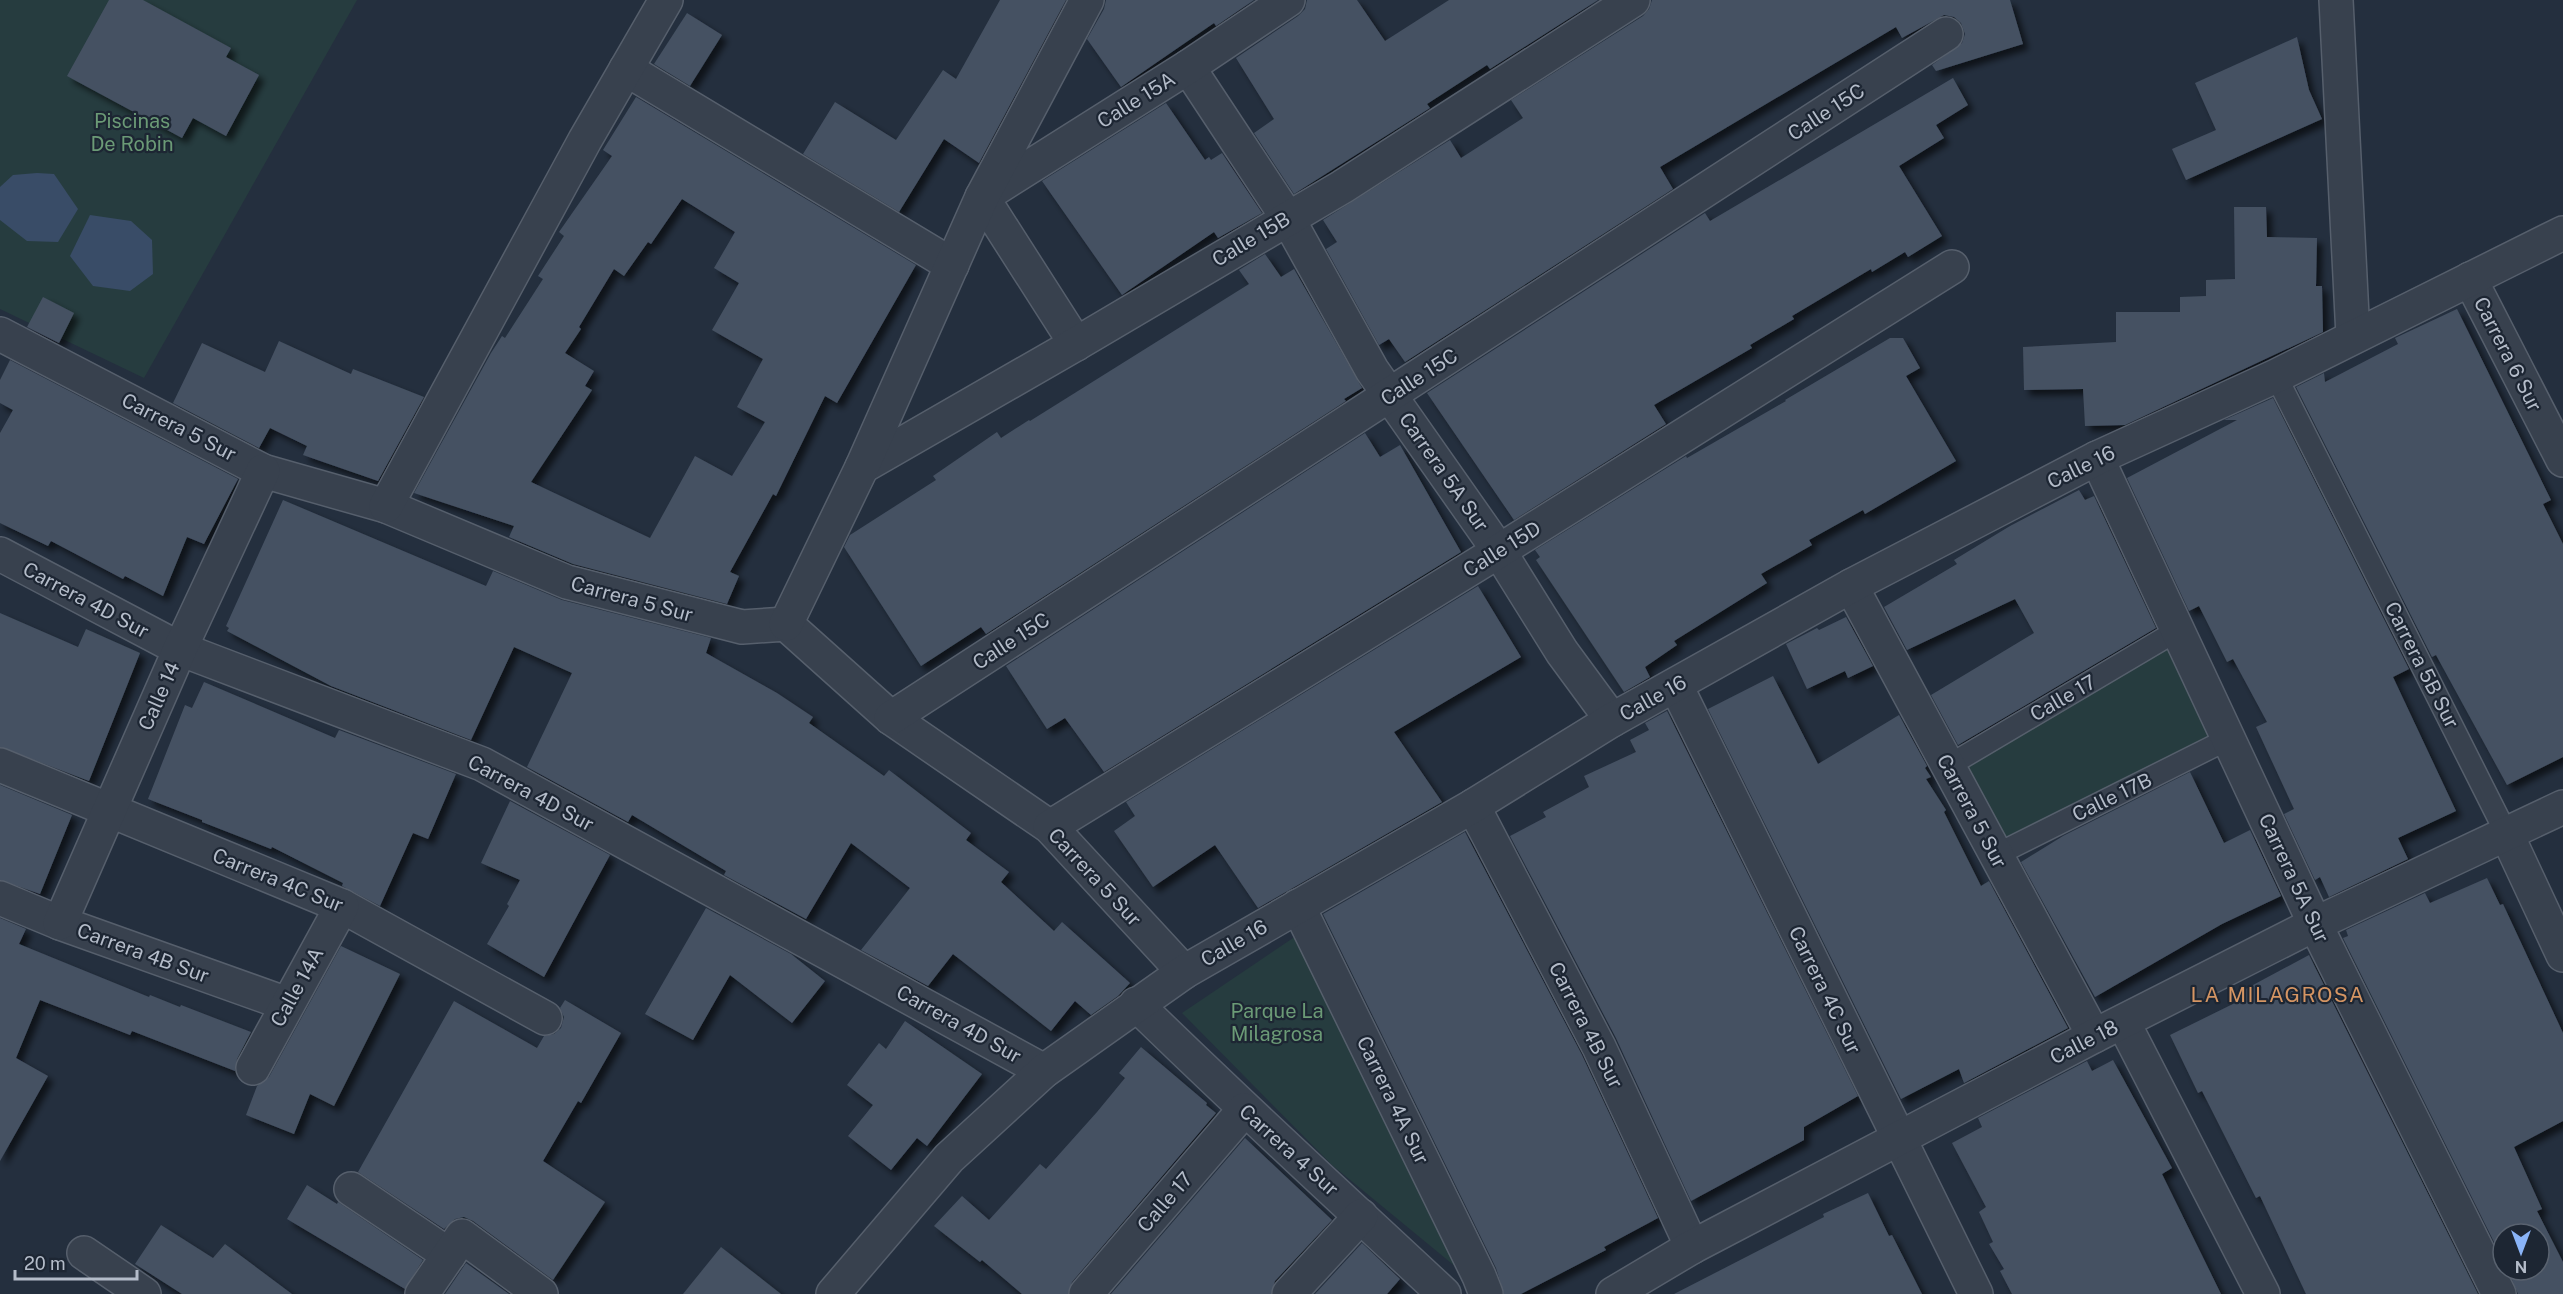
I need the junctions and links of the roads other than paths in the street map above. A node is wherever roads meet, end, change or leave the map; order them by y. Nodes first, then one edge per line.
1 (666, 0) edge
2 (1087, 0) edge
3 (1288, 0) edge
4 (1633, 0) edge
5 (2336, 0) edge
6 (1946, 34) dead end
7 (1188, 67) junction
8 (626, 69) junction
9 (982, 196) junction
10 (1287, 218) junction
11 (2563, 233) edge
12 (952, 265) junction
13 (1952, 267) dead end
14 (2470, 279) junction
15 (0, 334) edge
16 (2353, 336) junction
17 (1076, 344) junction
18 (2276, 376) junction
19 (1390, 395) junction
20 (2097, 458) junction
21 (2563, 460) edge
22 (862, 467) junction
23 (263, 471) junction
24 (386, 506) junction
25 (1499, 551) junction
26 (0, 554) edge
27 (1851, 586) junction
28 (786, 624) junction
29 (2178, 630) junction
30 (180, 649) junction
31 (1676, 686) junction
32 (891, 718) junction
33 (1612, 720) junction
34 (2228, 739) junction
35 (0, 765) edge
36 (1948, 766) junction
37 (1473, 806) junction
38 (2563, 807) edge
39 (109, 812) junction
40 (1050, 827) junction
41 (2507, 835) junction
42 (1996, 855) junction
43 (0, 898) edge
44 (342, 906) junction
45 (1298, 906) junction
46 (60, 923) junction
47 (2314, 924) junction
48 (2563, 955) edge
49 (1184, 972) junction
50 (287, 1004) junction
51 (1136, 1004) junction
52 (545, 1018) dead end
53 (2108, 1029) junction
54 (253, 1068) dead end
55 (1044, 1071) junction
56 (1244, 1110) junction
57 (1898, 1139) junction
58 (351, 1189) dead end
59 (1361, 1216) junction
60 (455, 1246) junction
61 (1692, 1247) junction
62 (84, 1253) dead end
63 (144, 1294) edge
64 (422, 1294) edge
65 (541, 1294) edge
66 (833, 1294) edge
67 (1086, 1294) edge
68 (1289, 1294) edge
69 (1444, 1294) edge
70 (1486, 1294) edge
71 (1613, 1294) edge
72 (1976, 1294) edge
73 (2263, 1294) edge
74 (2499, 1294) edge

1 - 8 street
2 - 9 street
3 - 7 street, Calle 15A
4 - 10 street, Calle 15B
5 - 16 street
6 - 19 street, Calle 15C
7 - 9 street, Calle 15A
7 - 10 street, Carrera 5A Sur
8 - 12 street
8 - 24 street
9 - 12 street
9 - 17 street
10 - 17 street, Calle 15B
10 - 19 street, Carrera 5A Sur
11 - 14 street, Calle 16
12 - 22 street
13 - 25 street, Calle 15D
14 - 16 street, Calle 16
14 - 21 street, Carrera 6 Sur
15 - 23 street, Carrera 5 Sur
16 - 18 street, Calle 16
17 - 22 street, Calle 15B
18 - 20 street, Calle 16
18 - 41 lane, Carrera 5B Sur
19 - 25 street, Carrera 5A Sur
19 - 32 street, Calle 15C
20 - 27 street, Calle 16
20 - 29 street, Carrera 5A Sur
22 - 28 street
23 - 24 street, Carrera 5 Sur
23 - 30 street, Calle 14
24 - 28 street, Carrera 5 Sur
25 - 33 street, Carrera 5A Sur
25 - 40 street, Calle 15D
26 - 30 street, Carrera 4D Sur
27 - 31 street, Calle 16
27 - 36 street, Carrera 5 Sur
28 - 32 street, Carrera 5 Sur
29 - 34 street, Carrera 5A Sur
29 - 36 lane, Calle 17
30 - 39 street, Calle 14
30 - 55 street, Carrera 4D Sur
31 - 33 street, Calle 16
31 - 57 street, Carrera 4C Sur
32 - 40 street, Carrera 5 Sur
33 - 37 street, Calle 16
34 - 42 lane, Calle 17B
34 - 47 street, Carrera 5A Sur
35 - 39 street, Carrera 4C Sur
36 - 42 street, Carrera 5 Sur
37 - 45 street, Calle 16
37 - 61 street, Carrera 4B Sur
38 - 41 street, Calle 18
39 - 44 street, Carrera 4C Sur
39 - 46 street, Calle 14
40 - 49 street, Carrera 5 Sur
41 - 47 street, Calle 18
41 - 48 street, Carrera 5B Sur
42 - 53 street, Carrera 5 Sur
43 - 46 street, Carrera 4B Sur
44 - 50 street, Calle 14A
44 - 52 street, Carrera 4C Sur
45 - 49 street, Calle 16
45 - 70 street, Carrera 4A Sur
46 - 50 street, Carrera 4B Sur
47 - 53 street, Calle 18
47 - 74 street, Carrera 5A Sur
49 - 51 street, Calle 16
50 - 54 street, Calle 14A
51 - 55 street, Calle 16
51 - 56 street, Carrera 4 Sur
53 - 57 street, Calle 18
53 - 73 street, Carrera 5 Sur
55 - 66 street, Calle 16
56 - 59 street, Carrera 4 Sur
56 - 67 street, Calle 17
57 - 61 street, Calle 18
57 - 72 street, Carrera 4C Sur
58 - 60 street
59 - 68 street
59 - 69 street, Carrera 4 Sur
60 - 64 street
60 - 65 street
61 - 71 street, Calle 18
62 - 63 street

